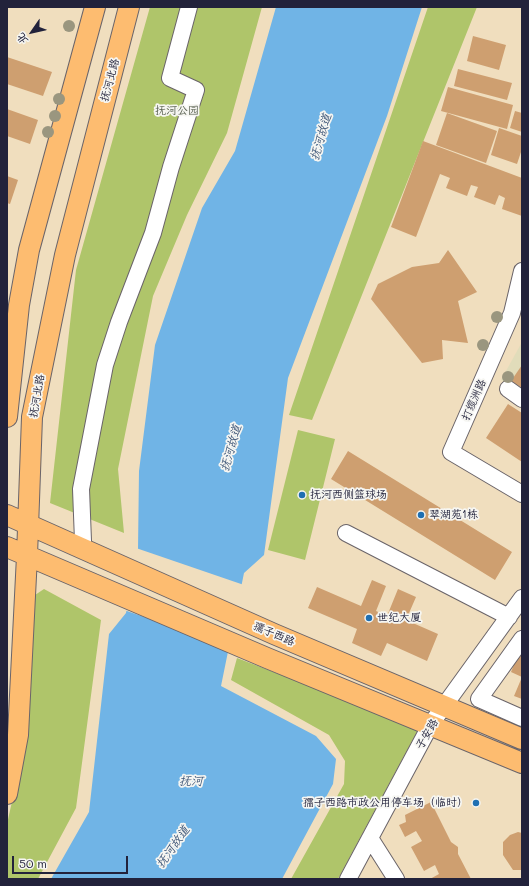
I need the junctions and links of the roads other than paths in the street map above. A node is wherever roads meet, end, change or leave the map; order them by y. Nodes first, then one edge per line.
1 (95, 7) edge
2 (129, 7) edge
3 (189, 7) edge
4 (522, 270) edge
5 (508, 389) dead end
6 (522, 398) edge
7 (7, 417) edge
8 (522, 494) edge
9 (7, 515) edge
10 (28, 523) junction
11 (346, 533) dead end
12 (83, 541) dead end
13 (7, 547) edge
14 (27, 556) junction
15 (522, 598) edge
16 (514, 618) edge
17 (522, 639) edge
18 (445, 705) junction
19 (522, 718) edge
20 (431, 724) junction
21 (522, 739) edge
22 (522, 763) edge
23 (7, 794) edge
24 (370, 838) junction
25 (348, 879) edge
26 (396, 879) edge

1 - 7 main road
2 - 10 main road, 抚河北路
3 - 12 street
4 - 8 street, 打缆洲路
5 - 6 street
9 - 10 main road, 孺子西路
10 - 14 main road, 抚河北路
10 - 18 main road, 孺子西路
11 - 16 street
13 - 14 main road
14 - 20 main road
14 - 23 main road, 抚河北路
15 - 16 street, 子安路
16 - 18 street, 子安路
17 - 19 street
18 - 20 street, 子安路
18 - 21 main road, 孺子西路
20 - 22 main road
20 - 24 street, 子安路
24 - 25 street, 子安路
24 - 26 street

